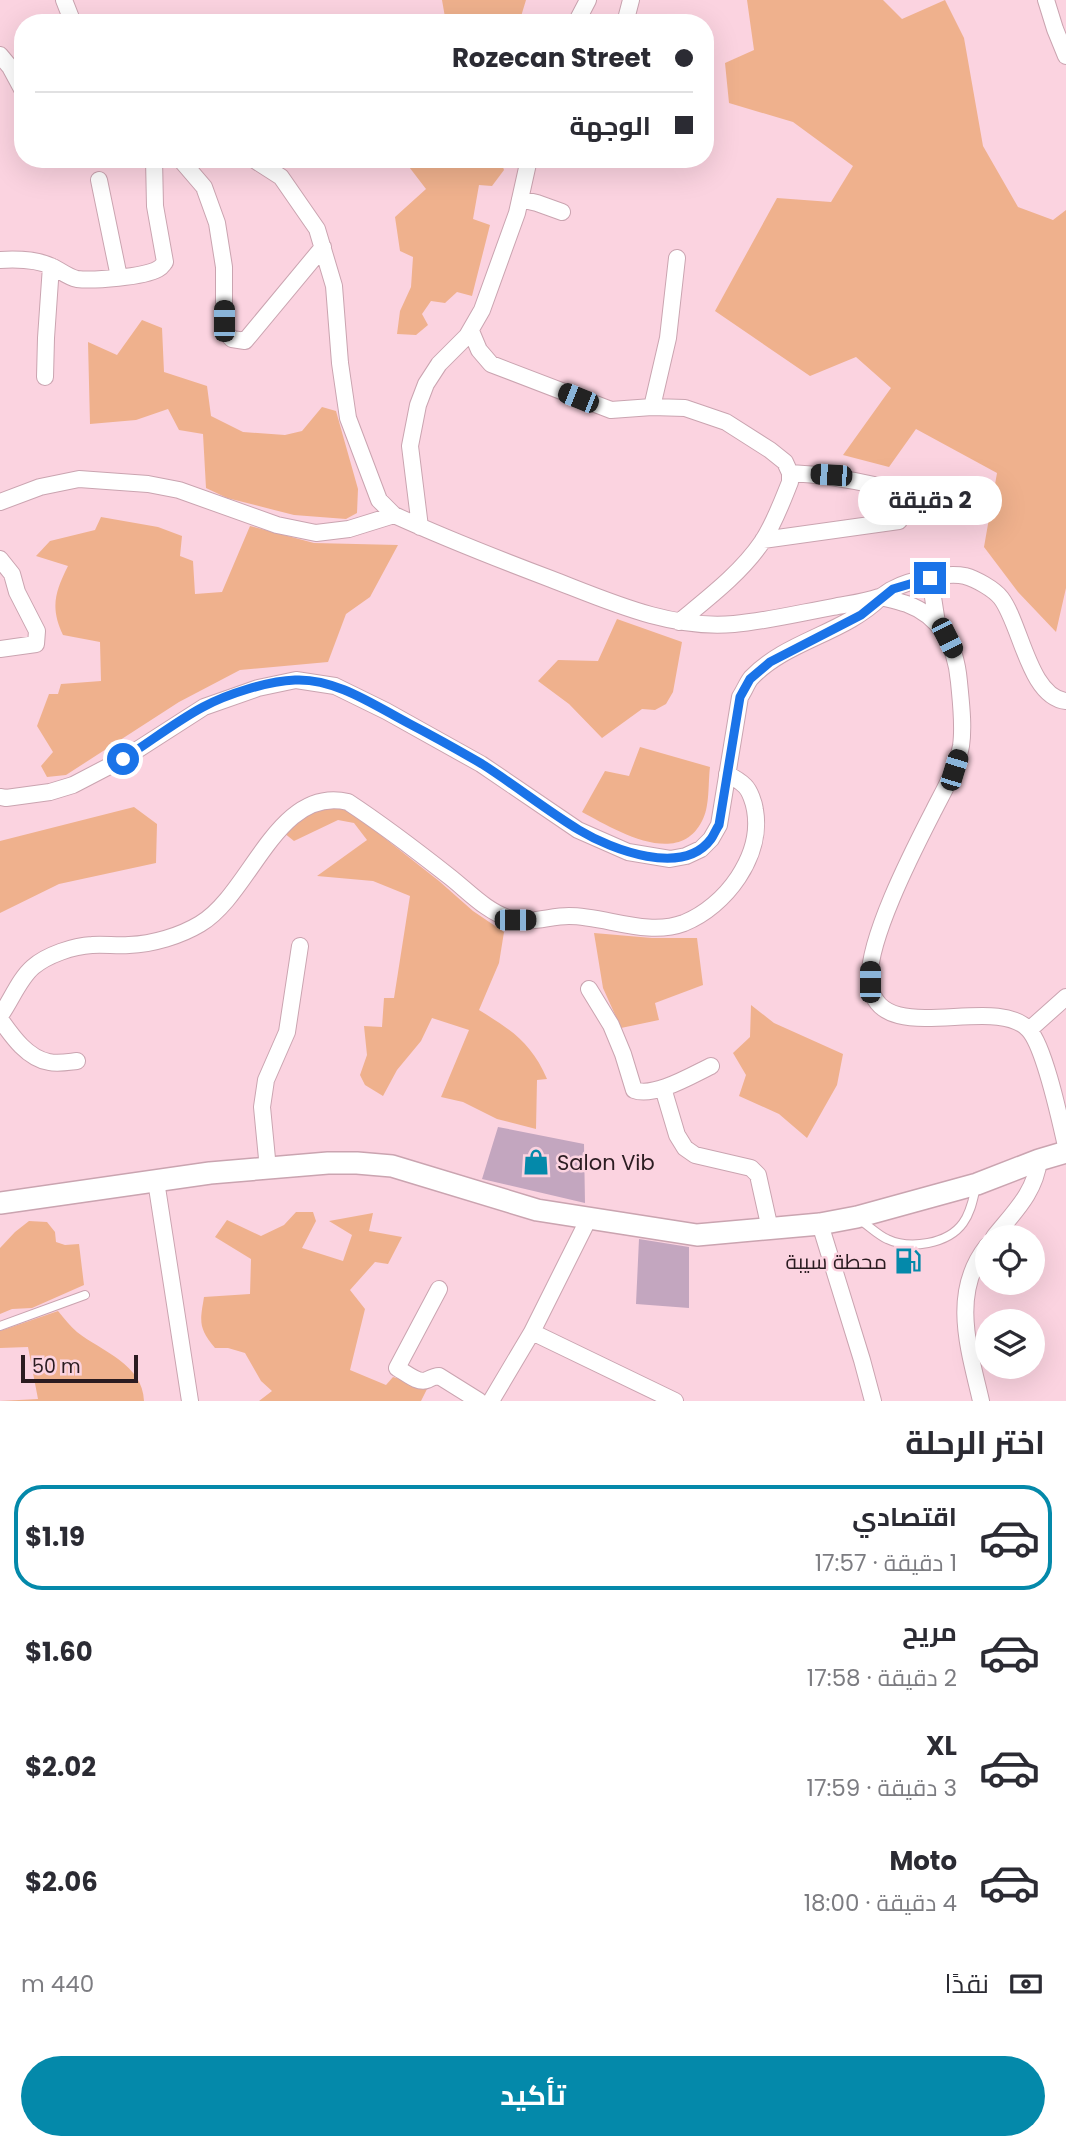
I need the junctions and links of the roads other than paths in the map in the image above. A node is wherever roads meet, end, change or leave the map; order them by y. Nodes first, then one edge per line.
1 (1046, 0) edge
2 (0, 55) edge
3 (1066, 56) edge
4 (14, 74) edge
5 (154, 168) edge
6 (188, 168) edge
7 (276, 168) edge
8 (527, 168) edge
9 (99, 180) dead end
10 (520, 200) junction
11 (562, 212) dead end
12 (323, 247) junction
13 (677, 258) dead end
14 (0, 260) edge
15 (51, 266) junction
16 (119, 277) junction
17 (471, 331) junction
18 (45, 377) dead end
19 (652, 407) junction
20 (790, 473) junction
21 (0, 502) edge
22 (968, 510) dead end
23 (394, 515) junction
24 (899, 521) dead end
25 (420, 527) junction
26 (763, 540) junction
27 (0, 559) edge
28 (930, 578) junction
29 (881, 597) junction
30 (679, 622) junction
31 (937, 623) junction
32 (0, 649) edge
33 (1066, 701) edge
34 (727, 774) junction
35 (0, 797) edge
36 (300, 946) dead end
37 (589, 989) dead end
38 (1066, 998) edge
39 (0, 1017) edge
40 (1029, 1030) junction
41 (77, 1061) dead end
42 (711, 1066) dead end
43 (663, 1088) junction
44 (1066, 1146) edge
45 (1066, 1152) edge
46 (1040, 1160) junction
47 (268, 1169) junction
48 (156, 1181) junction
49 (977, 1184) junction
50 (0, 1203) edge
51 (857, 1217) junction
52 (587, 1220) junction
53 (820, 1224) junction
54 (1004, 1225) edge
55 (770, 1229) junction
56 (975, 1268) edge
57 (439, 1289) dead end
58 (85, 1295) dead end
59 (0, 1326) edge
60 (532, 1332) junction
61 (190, 1401) edge
62 (479, 1401) edge
63 (491, 1401) edge
64 (675, 1401) edge
65 (873, 1401) edge
66 (981, 1401) edge

1 - 3 street
2 - 4 street
5 - 16 street
6 - 12 street
7 - 12 street
8 - 10 street
9 - 16 street
10 - 11 street
10 - 17 street
12 - 23 street
13 - 19 street
14 - 15 street
15 - 16 street
15 - 18 street
17 - 19 street
17 - 25 street
19 - 20 street
20 - 22 street
20 - 26 street
21 - 23 street
23 - 25 street
24 - 26 street
25 - 30 street
26 - 30 street
27 - 32 street
28 - 29 street
28 - 31 street
28 - 33 street
29 - 30 street
29 - 31 street
29 - 34 street
31 - 40 street
34 - 35 street
34 - 39 street
36 - 47 street
37 - 43 street
38 - 40 street
39 - 41 street
40 - 44 street
42 - 43 street
43 - 55 street
45 - 46 street
46 - 49 street
46 - 54 street
47 - 48 street
47 - 52 street
48 - 50 street
48 - 61 street
49 - 51 street
49 - 51 lane
51 - 53 street
52 - 55 street
52 - 60 street
53 - 55 street
53 - 65 street
56 - 66 street
57 - 62 street
58 - 59 lane
60 - 63 street
60 - 64 street

